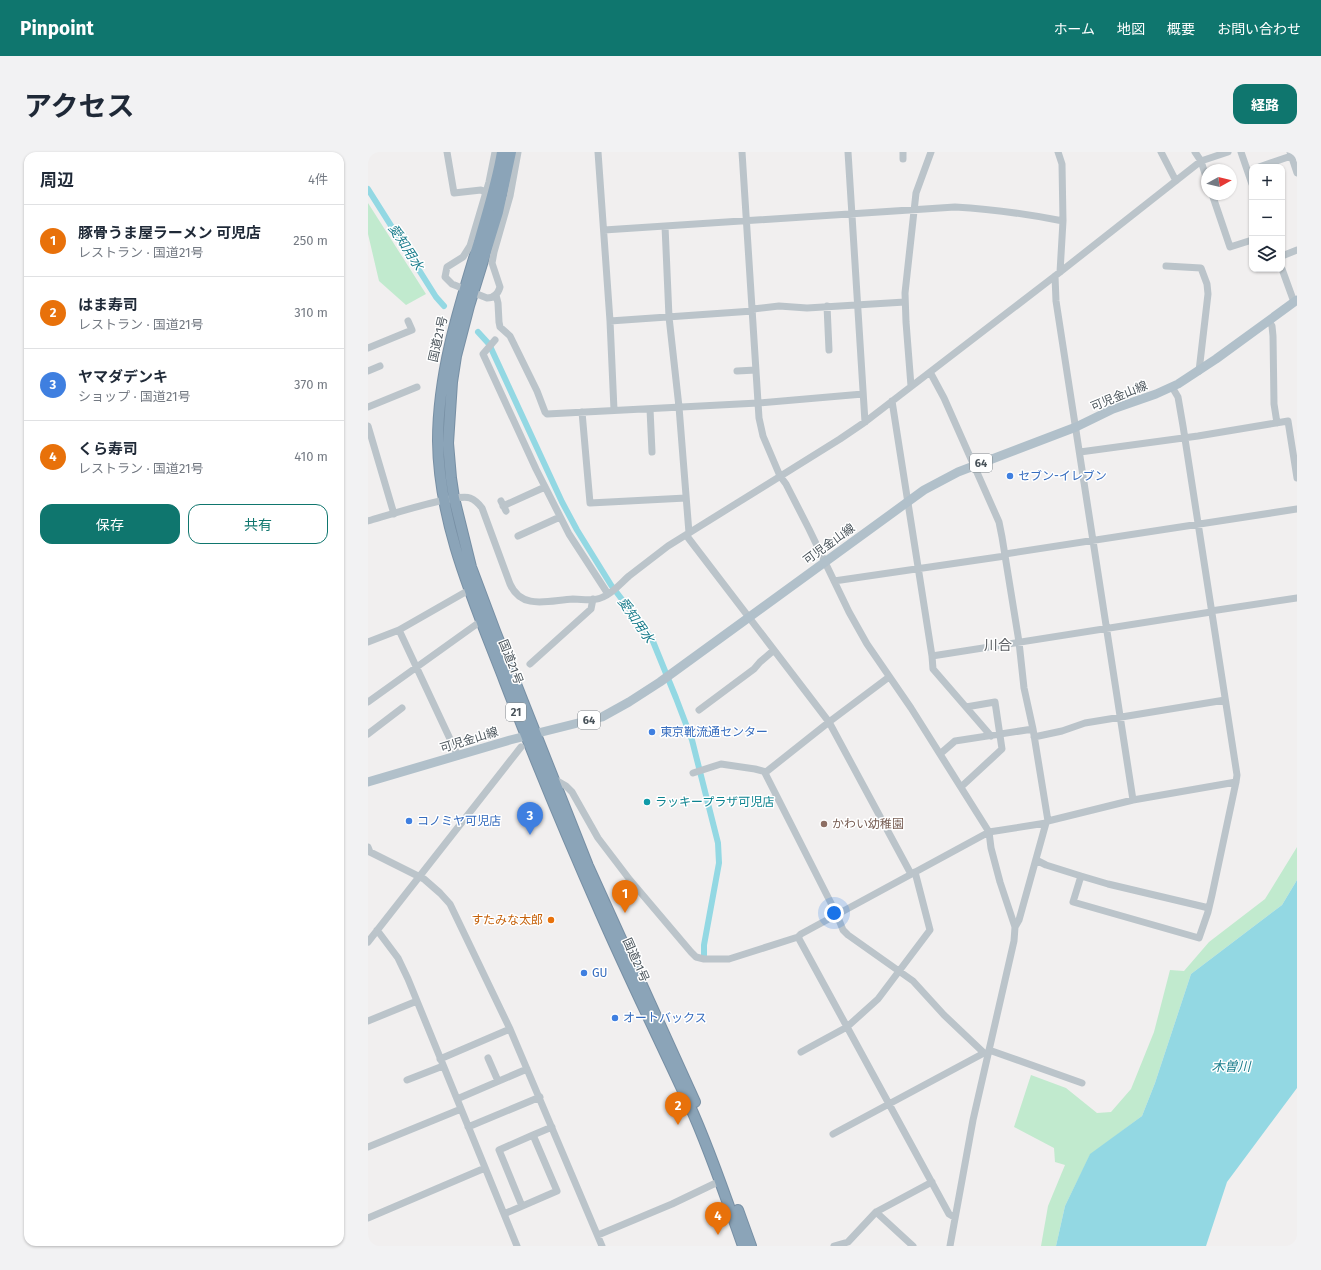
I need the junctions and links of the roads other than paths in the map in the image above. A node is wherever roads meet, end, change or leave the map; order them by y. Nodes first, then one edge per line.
1 (447, 152) edge
2 (495, 152) edge
3 (502, 152) edge
4 (511, 152) edge
5 (518, 152) edge
6 (598, 152) edge
7 (742, 152) edge
8 (848, 152) edge
9 (931, 152) edge
10 (1058, 152) edge
11 (1161, 152) edge
12 (1196, 152) edge
13 (1228, 152) edge
14 (1240, 152) edge
15 (1291, 154) edge
16 (1201, 162) junction
17 (1267, 164) edge
18 (1249, 168) edge
19 (1297, 173) edge
20 (1176, 181) junction
21 (486, 193) junction
22 (1214, 200) edge
23 (915, 209) junction
24 (852, 213) junction
25 (747, 221) junction
26 (1063, 221) junction
27 (665, 226) junction
28 (604, 230) junction
29 (1249, 241) edge
30 (1297, 250) edge
31 (1285, 255) edge
32 (1166, 266) dead end
33 (1283, 272) edge
34 (1057, 274) junction
35 (468, 291) junction
36 (496, 295) junction
37 (1296, 301) edge
38 (905, 302) junction
39 (858, 304) junction
40 (827, 306) junction
41 (753, 310) junction
42 (669, 317) junction
43 (408, 321) dead end
44 (610, 321) junction
45 (1269, 321) junction
46 (494, 341) dead end
47 (368, 348) edge
48 (829, 350) dead end
49 (380, 366) dead end
50 (756, 370) junction
51 (368, 371) edge
52 (737, 371) dead end
53 (1199, 371) junction
54 (930, 372) junction
55 (911, 386) junction
56 (417, 387) dead end
57 (1172, 387) junction
58 (863, 394) junction
59 (892, 401) junction
60 (758, 403) junction
61 (368, 407) edge
62 (679, 407) junction
63 (650, 409) junction
64 (614, 410) junction
65 (582, 412) junction
66 (865, 422) junction
67 (1277, 423) junction
68 (1076, 427) junction
69 (369, 430) edge
70 (1185, 437) junction
71 (652, 452) dead end
72 (1080, 452) junction
73 (974, 466) junction
74 (780, 476) junction
75 (1297, 478) edge
76 (545, 487) junction
77 (686, 498) junction
78 (449, 499) junction
79 (907, 501) junction
80 (504, 506) dead end
81 (1297, 509) edge
82 (394, 514) junction
83 (560, 517) junction
84 (368, 521) edge
85 (1199, 524) junction
86 (687, 534) junction
87 (518, 536) dead end
88 (1093, 541) junction
89 (1005, 555) junction
90 (825, 562) junction
91 (917, 569) junction
92 (834, 581) junction
93 (469, 590) junction
94 (609, 594) junction
95 (1297, 598) edge
96 (592, 599) junction
97 (1211, 612) junction
98 (749, 617) junction
99 (481, 621) junction
100 (1107, 629) junction
101 (399, 630) junction
102 (368, 642) edge
103 (1019, 642) junction
104 (774, 650) junction
105 (932, 656) junction
106 (530, 664) dead end
107 (416, 667) junction
108 (889, 677) junction
109 (1226, 700) junction
110 (368, 702) edge
111 (966, 707) junction
112 (402, 708) dead end
113 (699, 710) dead end
114 (1120, 718) junction
115 (829, 722) junction
116 (1033, 733) junction
117 (368, 734) edge
118 (536, 734) junction
119 (1000, 734) junction
120 (526, 736) junction
121 (991, 736) junction
122 (521, 747) dead end
123 (940, 754) junction
124 (458, 756) junction
125 (766, 772) junction
126 (693, 773) dead end
127 (554, 779) junction
128 (368, 782) edge
129 (1236, 782) junction
130 (961, 787) junction
131 (1133, 800) junction
132 (1047, 822) junction
133 (989, 832) junction
134 (368, 847) edge
135 (1036, 860) junction
136 (913, 873) junction
137 (419, 876) junction
138 (1081, 876) junction
139 (1209, 908) junction
140 (837, 915) junction
141 (1015, 927) junction
142 (377, 930) junction
143 (798, 937) junction
144 (368, 942) edge
145 (899, 971) junction
146 (417, 1002) junction
147 (368, 1021) edge
148 (847, 1026) junction
149 (510, 1029) junction
150 (801, 1052) dead end
151 (987, 1052) junction
152 (440, 1058) junction
153 (488, 1058) dead end
154 (443, 1066) junction
155 (528, 1069) junction
156 (407, 1080) dead end
157 (498, 1081) junction
158 (1082, 1083) dead end
159 (540, 1097) junction
160 (457, 1098) junction
161 (889, 1104) junction
162 (461, 1109) junction
163 (552, 1127) junction
164 (468, 1128) junction
165 (833, 1134) dead end
166 (533, 1135) junction
167 (368, 1147) edge
168 (485, 1168) junction
169 (720, 1181) junction
170 (932, 1182) junction
171 (522, 1206) junction
172 (876, 1212) junction
173 (504, 1214) junction
174 (954, 1217) junction
175 (368, 1218) edge
176 (598, 1235) junction
177 (517, 1246) edge
178 (602, 1246) edge
179 (743, 1246) edge
180 (751, 1246) edge
181 (834, 1246) edge
182 (913, 1246) edge
183 (950, 1246) edge

1 - 21 street
2 - 21 street
3 - 35 highway, 国道21号 / 21
4 - 35 highway, 国道21号 / 21
5 - 36 street
6 - 28 street
7 - 25 street
8 - 24 street
9 - 23 street
10 - 26 street
11 - 20 street
12 - 16 street
13 - 16 street
14 - 18 street
15 - 17 street
15 - 19 street
16 - 20 street
20 - 34 street
21 - 35 street
22 - 29 street
23 - 24 street
23 - 26 street
23 - 38 street
24 - 25 street
24 - 39 street
25 - 27 street
25 - 41 street
26 - 34 street
27 - 28 street
27 - 42 street
28 - 44 street
30 - 31 street
32 - 53 street
33 - 37 street
34 - 54 street
34 - 68 street
35 - 36 street
35 - 78 highway, 国道21号 / 21
36 - 65 street
37 - 45 main road, 可児金山線 / 64
38 - 39 street
38 - 55 street
39 - 40 street
39 - 58 street
40 - 41 street
40 - 48 street
41 - 42 street
41 - 50 street
42 - 44 street
42 - 62 street
43 - 47 street
44 - 64 street
45 - 53 main road, 可児金山線 / 64
45 - 67 street
46 - 76 street
49 - 51 street
50 - 52 street
50 - 60 street
53 - 57 main road, 可児金山線 / 64
54 - 55 street
54 - 73 street
55 - 59 street
56 - 61 street
57 - 68 main road, 可児金山線 / 64
57 - 70 street
58 - 60 street
58 - 66 street
59 - 66 street
59 - 79 street
60 - 62 street
60 - 74 street
62 - 63 street
62 - 77 street
63 - 64 street
63 - 71 street
64 - 65 street
65 - 77 street
66 - 74 street
67 - 70 street
67 - 75 street
68 - 72 street
68 - 73 main road, 可児金山線 / 64
69 - 82 street
70 - 72 street
70 - 85 street
72 - 88 street
73 - 79 main road, 可児金山線 / 64
73 - 89 street
74 - 86 street
74 - 90 street
76 - 80 street
76 - 83 street
77 - 86 street
78 - 82 street
78 - 93 highway, 国道21号 / 21
78 - 96 street
78 - 118 highway, 国道21号 / 21
79 - 90 main road, 可児金山線 / 64
79 - 91 street
81 - 85 street
82 - 84 street
83 - 87 street
83 - 94 street
85 - 88 street
85 - 97 street
86 - 94 street
86 - 98 street
88 - 89 street
88 - 100 street
89 - 91 street
89 - 103 street
90 - 92 street
90 - 98 main road, 可児金山線 / 64
91 - 92 street
91 - 105 street
92 - 108 street
93 - 99 highway, 国道21号 / 21
93 - 101 street
94 - 96 street
95 - 97 street
96 - 106 street
97 - 100 street
97 - 109 street
98 - 104 street
98 - 118 main road, 可児金山線 / 64
99 - 107 street
99 - 120 highway, 国道21号 / 21
100 - 103 street
100 - 114 street
101 - 102 street
101 - 107 street
103 - 105 street
103 - 116 street
104 - 113 street
104 - 115 street
105 - 111 street
107 - 110 street
107 - 124 street
108 - 115 street
108 - 123 street
109 - 114 street
109 - 129 street
111 - 119 street
111 - 121 street
112 - 117 street
114 - 116 street
114 - 131 street
115 - 125 street
115 - 136 street
116 - 119 street
116 - 132 street
118 - 120 main road, 可児金山線 / 64
118 - 127 highway, 国道21号 / 21
119 - 121 street
119 - 130 street
120 - 124 main road, 可児金山線 / 64
120 - 169 highway, 国道21号 / 21
121 - 123 street
122 - 137 street
123 - 130 street
124 - 128 main road, 可児金山線 / 64
125 - 126 street
125 - 140 street
127 - 143 street
127 - 180 highway, 国道21号 / 21
129 - 131 street
129 - 139 street
130 - 133 street
131 - 132 street
132 - 133 street
132 - 135 street
133 - 136 street
133 - 141 street
134 - 137 street
135 - 138 street
135 - 141 street
136 - 140 street
136 - 145 street
137 - 142 street
137 - 149 street
138 - 139 street
138 - 139 street
140 - 143 street
140 - 145 street
141 - 151 street
142 - 144 street
142 - 146 street
143 - 148 street
145 - 148 street
145 - 151 street
146 - 147 street
146 - 152 street
148 - 150 street
148 - 161 street
149 - 152 street
149 - 155 street
151 - 158 street
151 - 161 street
151 - 174 street
152 - 154 street
153 - 157 street
154 - 156 street
154 - 160 street
155 - 157 street
155 - 159 street
157 - 160 street
159 - 163 street
159 - 164 street
160 - 162 street
161 - 165 street
161 - 170 street
162 - 164 street
162 - 167 street
163 - 166 street
163 - 176 street
164 - 168 street
166 - 171 street
166 - 171 street
168 - 173 street
168 - 175 street
169 - 176 street
169 - 179 highway, 国道21号 / 21
170 - 172 street
170 - 174 street
171 - 173 street
172 - 181 street
172 - 182 street
173 - 177 street
174 - 183 street
176 - 178 street

